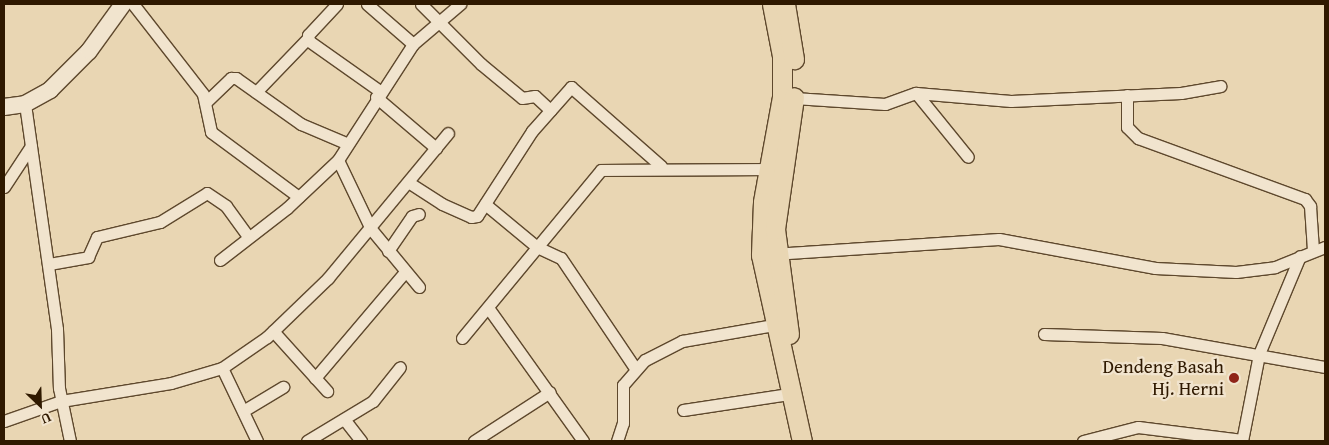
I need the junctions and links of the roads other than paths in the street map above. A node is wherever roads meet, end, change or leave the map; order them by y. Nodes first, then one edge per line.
1 (123, 4) edge
2 (133, 4) edge
3 (337, 4) edge
4 (367, 4) edge
5 (421, 4) edge
6 (460, 4) edge
7 (772, 4) edge
8 (785, 4) edge
9 (439, 21) junction
10 (308, 38) junction
11 (413, 44) junction
12 (1220, 86) dead end
13 (256, 92) junction
14 (916, 92) junction
15 (378, 94) junction
16 (1127, 96) junction
17 (794, 98) junction
18 (206, 102) junction
19 (25, 104) junction
20 (4, 107) edge
21 (550, 110) junction
22 (448, 133) dead end
23 (346, 143) junction
24 (31, 146) junction
25 (436, 148) junction
26 (968, 157) dead end
27 (338, 160) junction
28 (661, 166) junction
29 (769, 169) junction
30 (408, 182) junction
31 (4, 187) edge
32 (299, 197) junction
33 (485, 204) junction
34 (419, 214) dead end
35 (371, 229) junction
36 (248, 236) junction
37 (537, 247) junction
38 (1325, 247) edge
39 (1313, 250) junction
40 (388, 251) junction
41 (768, 254) junction
42 (1300, 256) junction
43 (220, 260) dead end
44 (49, 264) junction
45 (405, 272) junction
46 (419, 287) dead end
47 (493, 303) junction
48 (774, 325) junction
49 (273, 331) junction
50 (1044, 334) dead end
51 (462, 338) dead end
52 (1259, 354) junction
53 (400, 367) dead end
54 (1325, 367) edge
55 (222, 368) junction
56 (635, 368) junction
57 (315, 378) junction
58 (284, 387) dead end
59 (327, 391) dead end
60 (550, 392) junction
61 (790, 394) junction
62 (61, 400) junction
63 (683, 410) dead end
64 (243, 411) junction
65 (344, 419) junction
66 (4, 422) edge
67 (1181, 437) edge
68 (255, 440) edge
69 (70, 441) edge
70 (307, 441) edge
71 (361, 441) edge
72 (474, 441) edge
73 (583, 441) edge
74 (618, 441) edge
75 (802, 441) edge
76 (815, 441) edge
77 (1083, 441) edge
78 (1242, 441) edge

1 - 19 main road
2 - 18 street
3 - 10 street
4 - 11 street
5 - 9 street
6 - 9 street
7 - 29 highway
8 - 17 highway
9 - 11 street
9 - 21 street
10 - 13 street
10 - 15 street
11 - 15 street
12 - 16 street
13 - 18 street
13 - 23 street
14 - 16 street
14 - 17 street
14 - 26 street
15 - 23 street
15 - 25 street
16 - 39 street
17 - 41 highway
18 - 32 street
19 - 20 main road
19 - 24 street
21 - 28 street
21 - 33 street
22 - 25 street
23 - 27 street
24 - 31 street
24 - 44 street
25 - 30 street
27 - 32 street
27 - 35 street
28 - 29 street
28 - 37 street
29 - 41 highway
30 - 33 street
30 - 35 street
32 - 36 street
33 - 37 street
34 - 40 street
35 - 40 street
35 - 49 street
36 - 43 street
36 - 44 street
37 - 47 street
37 - 56 street
38 - 39 street
39 - 42 street
40 - 45 street
41 - 42 street
41 - 48 highway
41 - 76 highway
42 - 52 street
44 - 62 street
45 - 46 street
45 - 57 street
47 - 51 street
47 - 60 street
48 - 56 street
48 - 61 highway
49 - 55 street
49 - 57 street
50 - 52 street
52 - 54 street
52 - 78 street
53 - 65 street
55 - 62 street
55 - 64 street
56 - 74 street
57 - 59 street
58 - 64 street
60 - 72 street
60 - 73 street
61 - 63 street
61 - 75 highway
62 - 66 street
62 - 69 street
64 - 68 street
65 - 70 street
65 - 71 street
67 - 77 street
67 - 78 street

